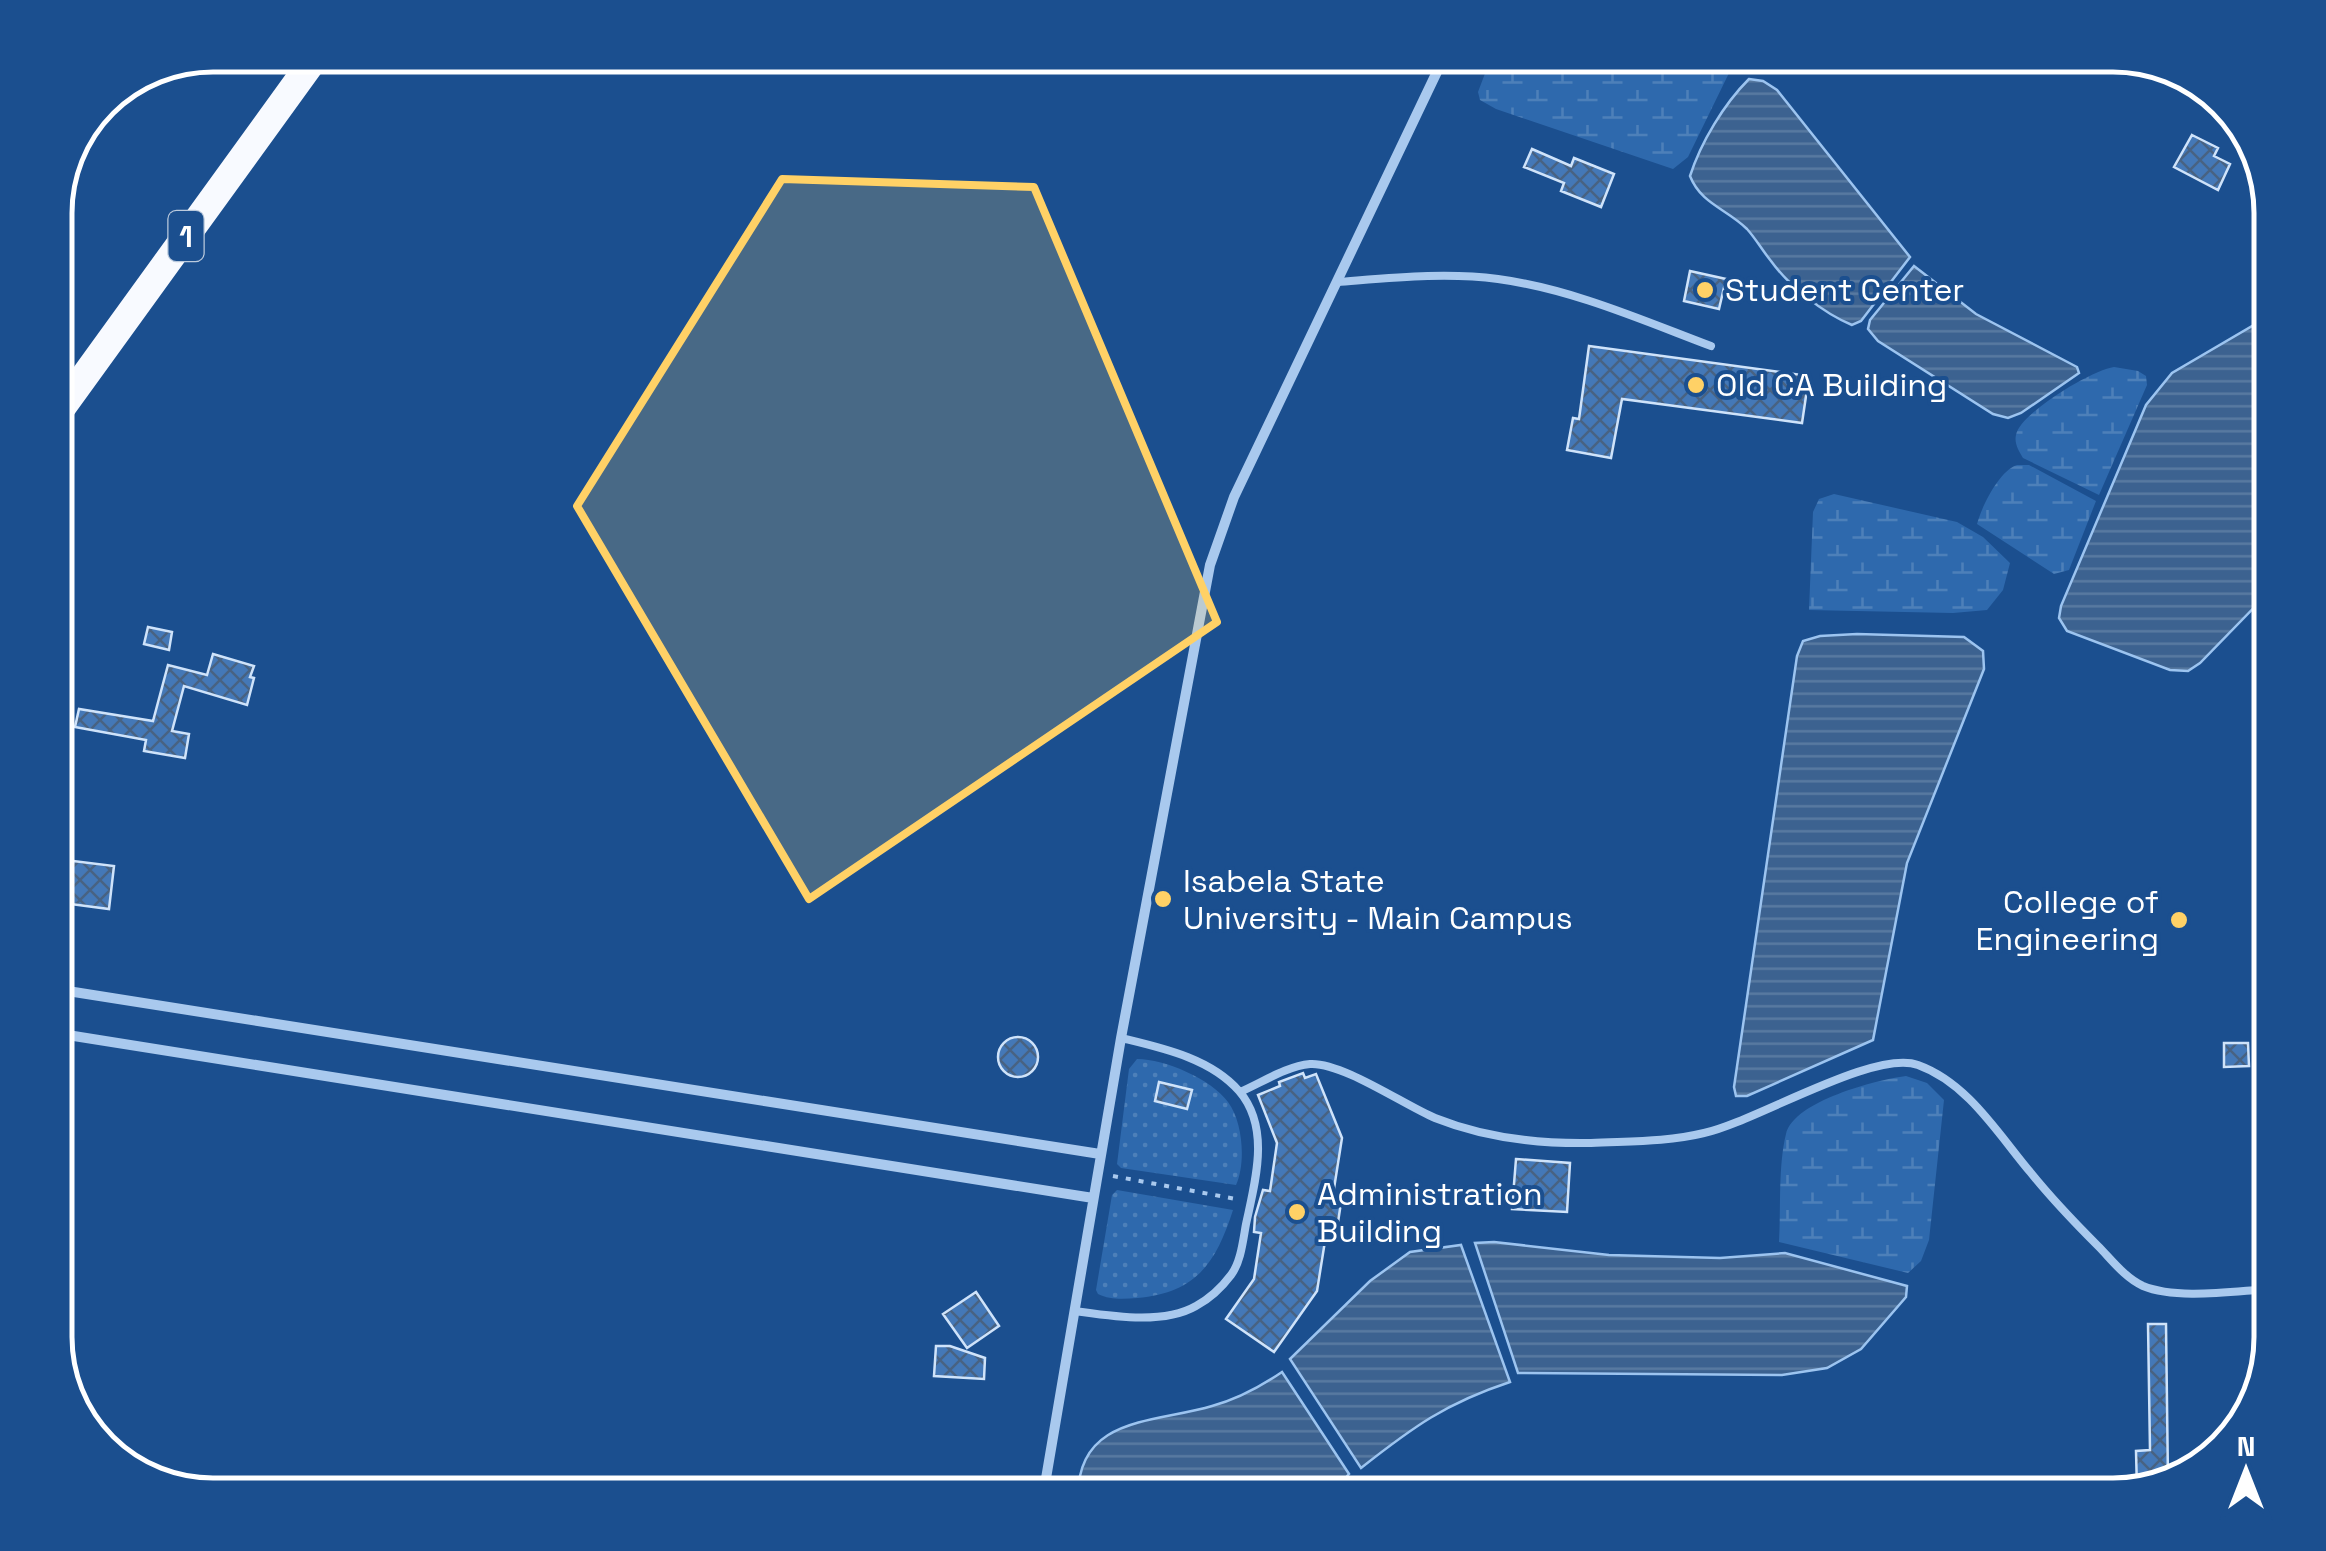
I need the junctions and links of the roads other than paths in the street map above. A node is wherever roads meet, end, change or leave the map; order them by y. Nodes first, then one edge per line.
1 (304, 73) edge
2 (1436, 73) edge
3 (1337, 282) junction
4 (1711, 346) dead end
5 (73, 392) edge
6 (73, 992) edge
7 (73, 1036) edge
8 (1121, 1038) junction
9 (1240, 1092) junction
10 (1100, 1154) junction
11 (1094, 1198) junction
12 (2254, 1290) edge
13 (1075, 1312) junction
14 (1046, 1478) edge

1 - 5 highway, 1
2 - 3 street
3 - 4 lane
3 - 8 street
6 - 10 street
7 - 11 street
8 - 9 lane
8 - 10 street
9 - 12 lane
9 - 13 lane
10 - 11 street
11 - 13 street
13 - 14 street

